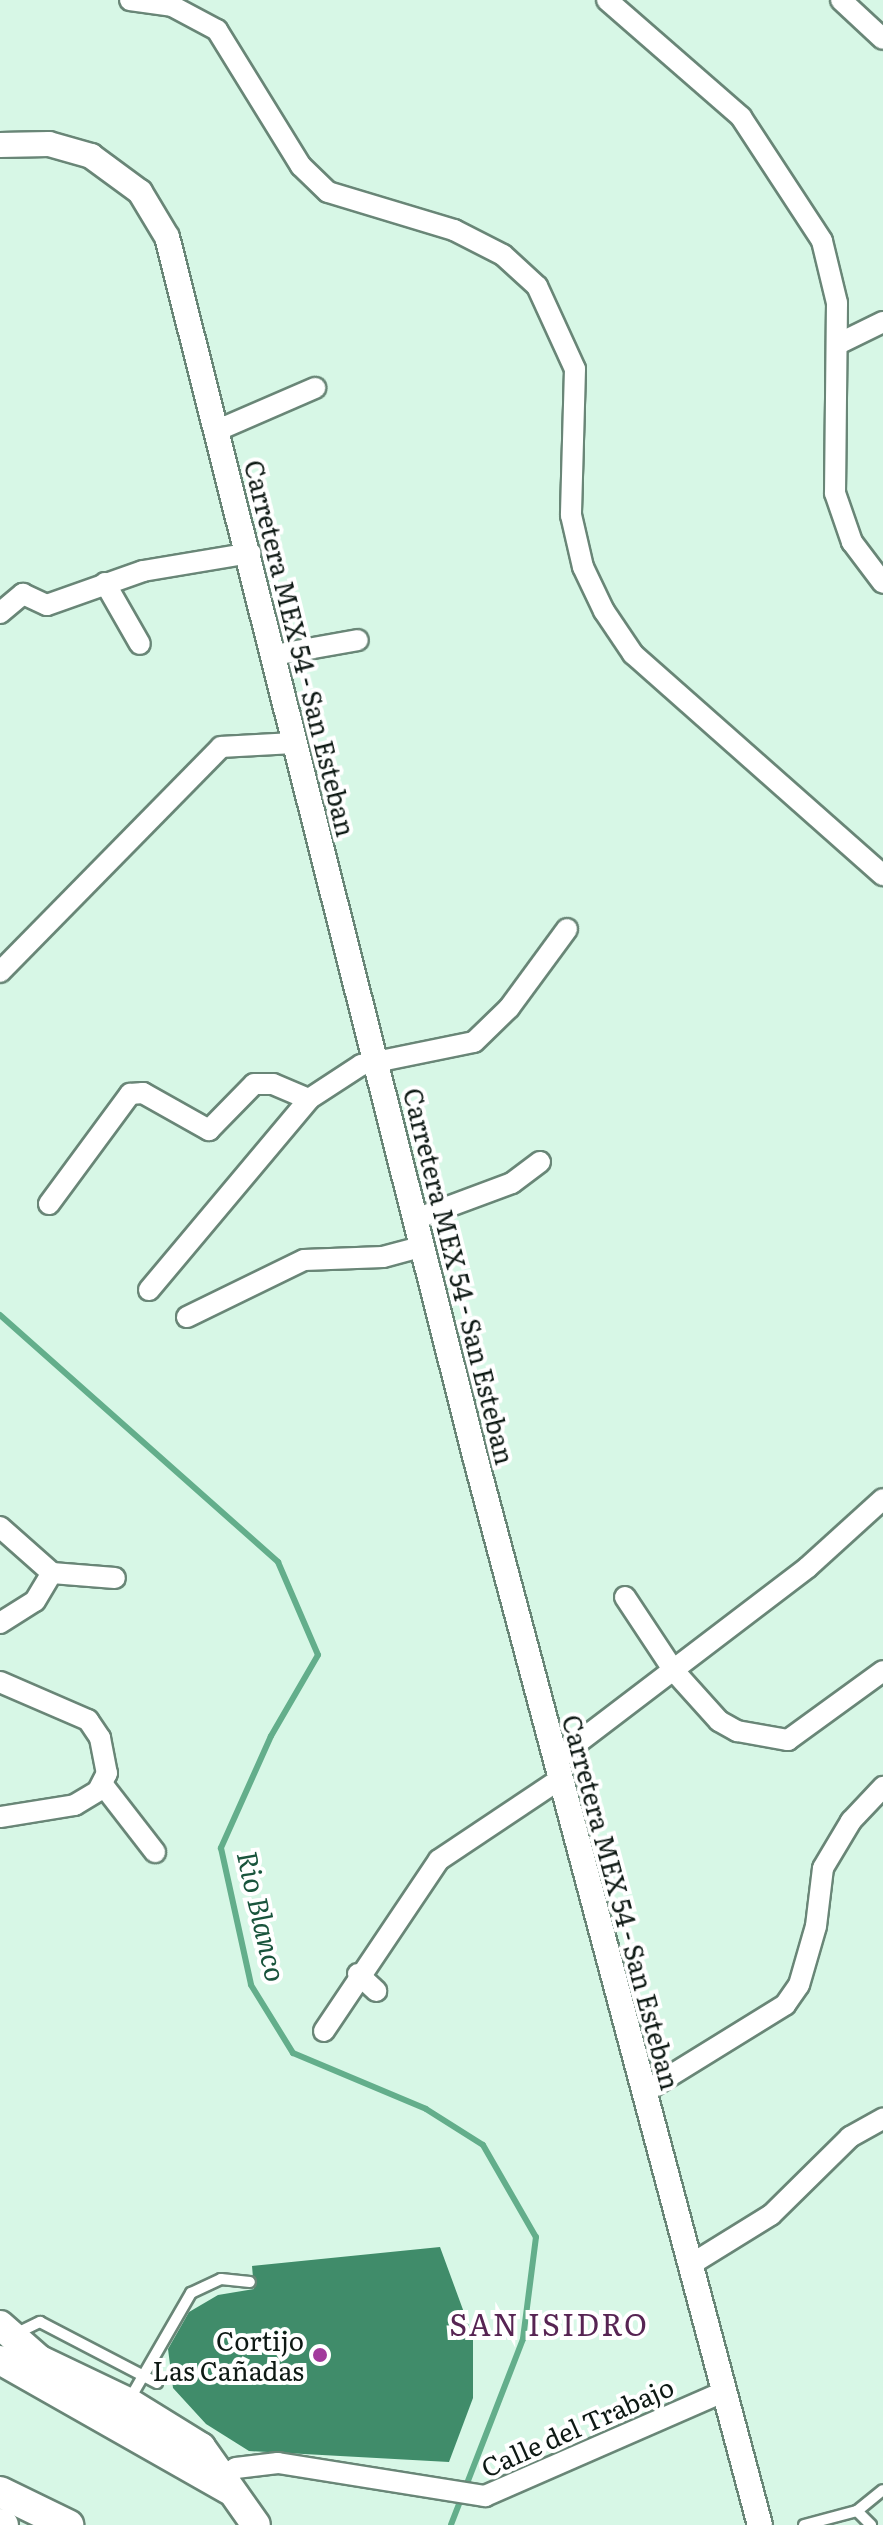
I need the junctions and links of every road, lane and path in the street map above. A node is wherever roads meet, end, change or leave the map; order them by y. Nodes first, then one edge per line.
1 (130, 0) edge
2 (607, 0) edge
3 (841, 0) edge
4 (883, 39) edge
5 (0, 145) edge
6 (883, 322) edge
7 (838, 344) junction
8 (315, 388) dead end
9 (218, 430) junction
10 (251, 553) junction
11 (105, 583) junction
12 (883, 583) edge
13 (0, 613) edge
14 (358, 640) dead end
15 (140, 644) dead end
16 (274, 655) junction
17 (293, 743) junction
18 (883, 875) edge
19 (567, 929) dead end
20 (0, 972) edge
21 (378, 1063) junction
22 (309, 1099) junction
23 (540, 1162) dead end
24 (49, 1204) dead end
25 (418, 1218) junction
26 (424, 1246) junction
27 (149, 1290) dead end
28 (187, 1317) dead end
29 (883, 1499) edge
30 (0, 1527) edge
31 (52, 1573) junction
32 (115, 1578) dead end
33 (625, 1597) dead end
34 (0, 1623) edge
35 (674, 1671) junction
36 (883, 1671) edge
37 (0, 1682) edge
38 (558, 1770) junction
39 (103, 1785) junction
40 (883, 1787) edge
41 (0, 1817) edge
42 (155, 1852) dead end
43 (358, 1974) junction
44 (376, 1991) dead end
45 (324, 2031) dead end
46 (644, 2092) junction
47 (883, 2119) edge
48 (690, 2265) junction
49 (250, 2282) dead end
50 (3, 2343) edge
51 (142, 2375) junction
52 (157, 2383) dead end
53 (725, 2391) junction
54 (122, 2413) junction
55 (224, 2483) junction
56 (883, 2490) edge
57 (0, 2492) edge
58 (857, 2511) junction
59 (68, 2525) edge
60 (256, 2525) edge
61 (760, 2525) edge
62 (804, 2525) edge
63 (871, 2525) edge

1 - 18 street
2 - 7 street
3 - 4 street
5 - 9 street, Carretera MEX 54 - San Esteban
6 - 7 street
7 - 12 street
8 - 9 street
9 - 10 street, Carretera MEX 54 - San Esteban
10 - 11 street
10 - 16 street, Carretera MEX 54 - San Esteban
11 - 13 street
11 - 15 street
14 - 16 street
16 - 17 street, Carretera MEX 54 - San Esteban
17 - 20 street
17 - 21 street, Carretera MEX 54 - San Esteban
19 - 21 street
21 - 22 street
21 - 25 street, Carretera MEX 54 - San Esteban
22 - 24 street
22 - 27 street
23 - 25 street
25 - 26 street, Carretera MEX 54 - San Esteban
26 - 28 street
26 - 38 street, Carretera MEX 54 - San Esteban
29 - 35 street
30 - 31 street
31 - 32 street
31 - 34 street
33 - 35 street
35 - 36 street
35 - 38 street
37 - 39 street
38 - 43 street
38 - 46 street, Carretera MEX 54 - San Esteban
39 - 41 street
39 - 42 street
40 - 46 street
43 - 44 street
43 - 45 street
46 - 48 street, Carretera MEX 54 - San Esteban
47 - 48 street
48 - 53 street, Carretera MEX 54 - San Esteban
49 - 51 lane
50 - 51 lane
50 - 54 main road
51 - 52 lane
51 - 54 lane
53 - 55 street, Calle del Trabajo
53 - 61 street, Carretera MEX 54 - San Esteban
54 - 55 main road
55 - 60 main road
56 - 58 lane
57 - 59 main road
58 - 62 lane
58 - 63 lane

